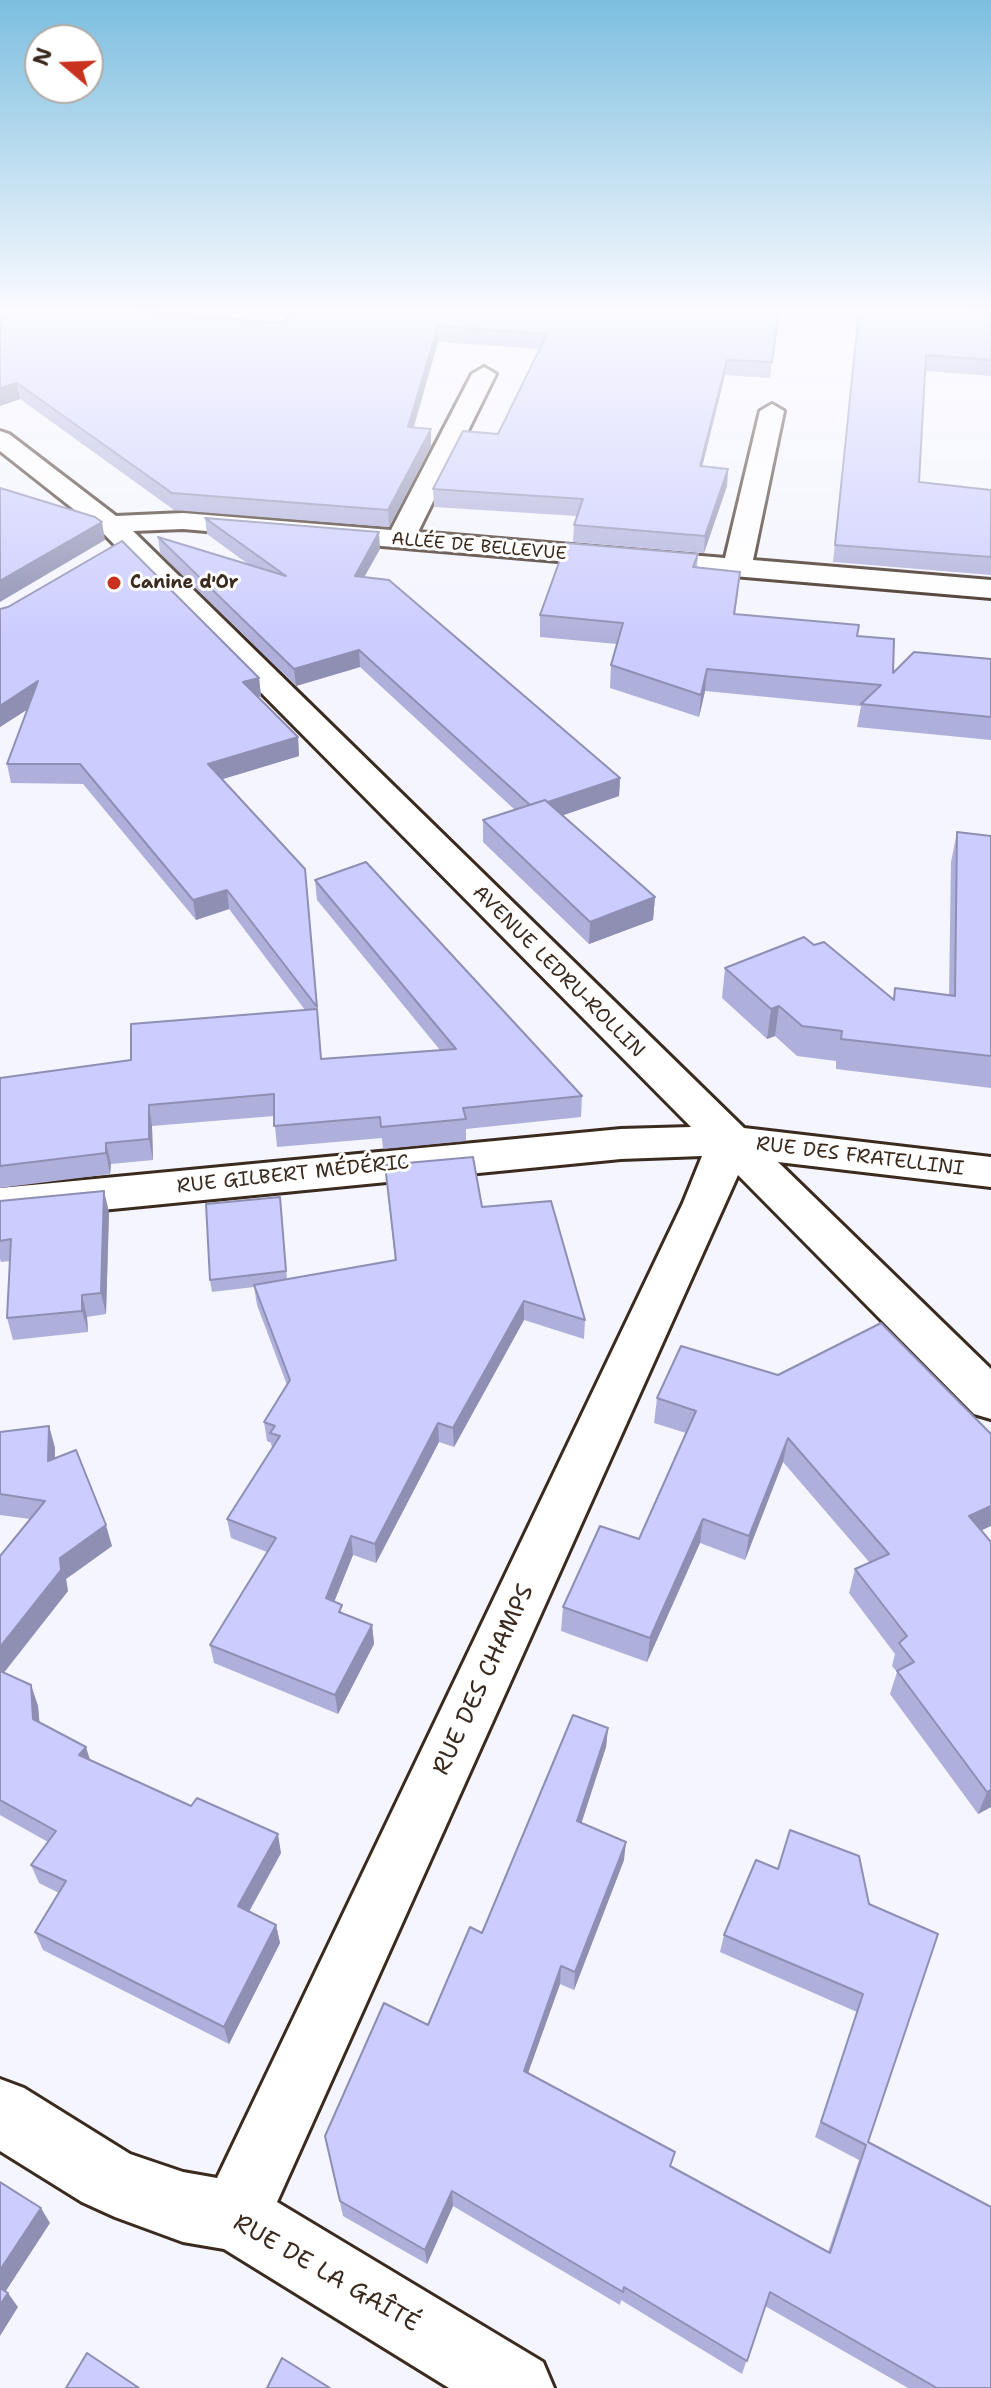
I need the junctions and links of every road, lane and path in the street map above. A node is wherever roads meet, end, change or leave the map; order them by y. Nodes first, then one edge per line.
1 (460, 421) edge
2 (770, 421) edge
3 (0, 439) edge
4 (400, 540) junction
5 (112, 542) junction
6 (737, 569) junction
7 (991, 589) edge
8 (729, 1141) junction
9 (991, 1172) edge
10 (0, 1204) edge
11 (991, 1400) edge
12 (0, 2112) edge
13 (235, 2216) junction
14 (517, 2388) edge

1 - 4 street
2 - 6 street
3 - 5 street, AVENUE LEDRU-ROLLIN
4 - 5 street, ALLÉE DE BELLEVUE
4 - 6 street, ALLÉE DE BELLEVUE
5 - 8 street, AVENUE LEDRU-ROLLIN
6 - 7 street, ALLÉE DE BELLEVUE
8 - 9 street, RUE DES FRATELLINI
8 - 10 street, RUE GILBERT MÉDÉRIC
8 - 11 street, AVENUE LEDRU-ROLLIN
8 - 13 street, RUE DES CHAMPS
12 - 13 street, RUE DE LA GAÎTÉ
13 - 14 street, RUE DE LA GAÎTÉ

